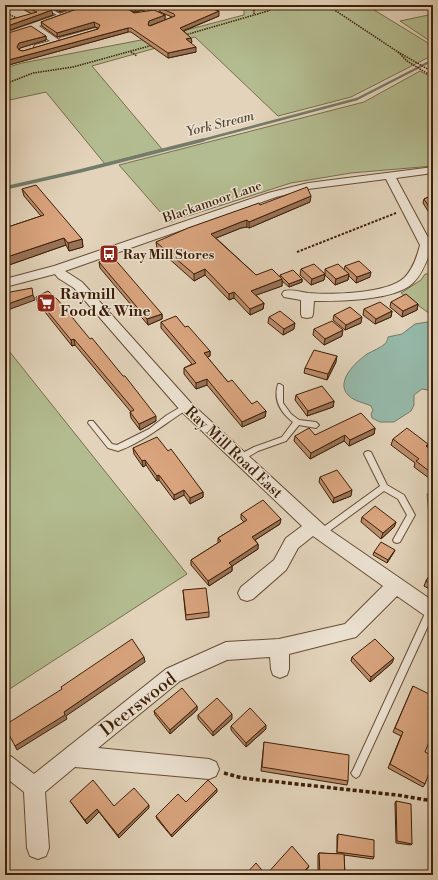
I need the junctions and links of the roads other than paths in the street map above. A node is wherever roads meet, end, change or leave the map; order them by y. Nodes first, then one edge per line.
1 (40, 5) edge
2 (92, 5) edge
3 (165, 5) edge
4 (34, 7) edge
5 (152, 12) edge
6 (62, 16) junction
7 (35, 27) junction
8 (95, 30) edge
9 (5, 36) edge
10 (56, 42) junction
11 (30, 49) edge
12 (433, 170) edge
13 (389, 175) junction
14 (58, 269) junction
15 (5, 283) edge
16 (288, 294) dead end
17 (308, 297) junction
18 (307, 314) dead end
19 (280, 386) dead end
20 (186, 407) junction
21 (297, 422) junction
22 (91, 423) dead end
23 (316, 425) dead end
24 (368, 454) dead end
25 (240, 458) junction
26 (384, 487) junction
27 (317, 529) junction
28 (397, 540) dead end
29 (396, 585) junction
30 (247, 593) dead end
31 (432, 610) edge
32 (279, 648) junction
33 (280, 669) dead end
34 (72, 756) junction
35 (5, 764) edge
36 (209, 769) road end
37 (356, 773) dead end
38 (34, 787) junction
39 (38, 848) dead end

1 - 4 lane
1 - 6 lane
2 - 6 street
3 - 5 street
6 - 7 street
7 - 9 street
7 - 10 street
8 - 10 street
10 - 11 street
12 - 13 street, Blackamoor Lane
13 - 14 street, Blackamoor Lane
13 - 17 street
14 - 15 street, Blackamoor Lane
14 - 20 street, Ray Mill Road East
16 - 17 street
17 - 18 street
19 - 21 lane
20 - 22 lane
20 - 25 street, Ray Mill Road East
21 - 23 lane
21 - 25 lane
24 - 26 lane
25 - 27 street, Ray Mill Road East
26 - 27 lane
26 - 28 lane
27 - 29 street, Ray Mill Road East
27 - 30 street
29 - 31 street, Ray Mill Road East
29 - 32 street, Deerswood
31 - 37 lane
32 - 33 street
32 - 34 street, Deerswood
34 - 36 street, Deerswood
34 - 38 street, Deerswood
35 - 38 street
38 - 39 street

